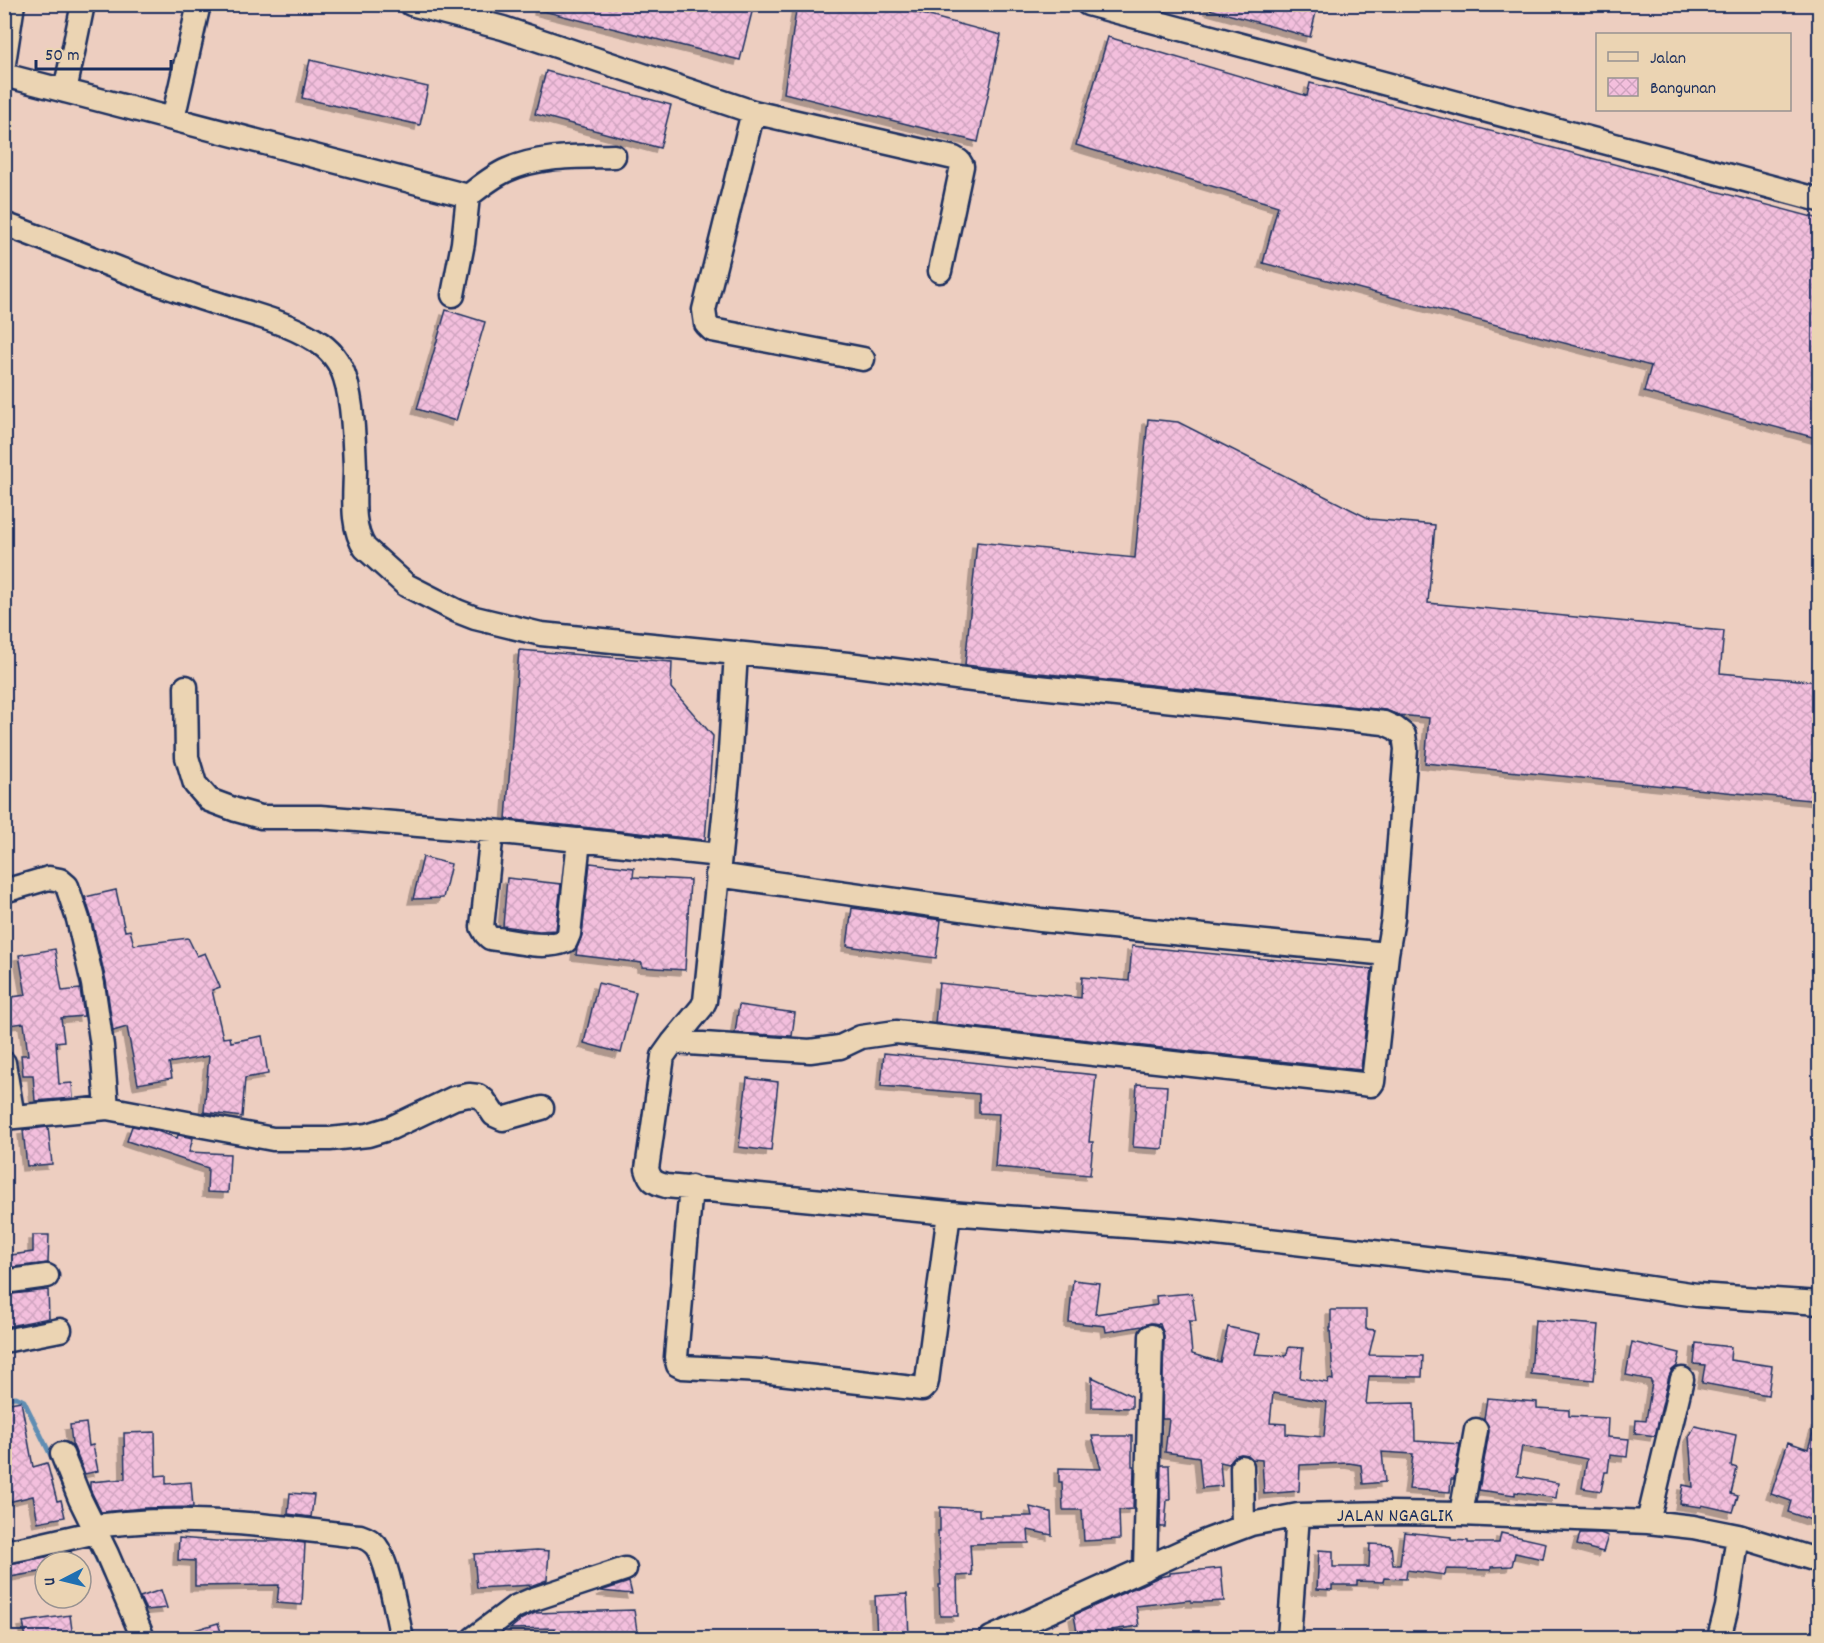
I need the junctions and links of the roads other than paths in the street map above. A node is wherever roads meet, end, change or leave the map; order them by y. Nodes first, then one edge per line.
1 (13, 4) edge
2 (83, 4) edge
3 (199, 4) edge
4 (411, 4) edge
5 (1088, 4) edge
6 (4, 63) edge
7 (4, 75) edge
8 (65, 91) junction
9 (753, 111) junction
10 (173, 119) junction
11 (614, 156) dead end
12 (468, 196) junction
13 (1820, 200) edge
14 (4, 224) edge
15 (940, 271) dead end
16 (453, 295) dead end
17 (863, 359) dead end
18 (736, 652) junction
19 (186, 687) dead end
20 (492, 831) junction
21 (579, 840) junction
22 (719, 865) junction
23 (4, 891) edge
24 (1387, 954) junction
25 (673, 1042) junction
26 (4, 1063) edge
27 (107, 1108) junction
28 (542, 1108) dead end
29 (9, 1117) edge
30 (691, 1187) junction
31 (949, 1213) junction
32 (47, 1276) dead end
33 (4, 1282) edge
34 (1820, 1303) edge
35 (60, 1330) dead end
36 (1151, 1336) dead end
37 (4, 1341) edge
38 (1682, 1379) dead end
39 (1476, 1430) dead end
40 (62, 1454) dead end
41 (1242, 1467) dead end
42 (1298, 1515) junction
43 (1461, 1515) junction
44 (1648, 1522) junction
45 (1243, 1526) junction
46 (92, 1532) junction
47 (1738, 1536) junction
48 (4, 1552) edge
49 (1820, 1561) edge
50 (625, 1569) dead end
51 (1145, 1569) junction
52 (503, 1628) edge
53 (143, 1638) edge
54 (402, 1638) edge
55 (474, 1638) edge
56 (990, 1638) edge
57 (1289, 1638) edge
58 (1719, 1638) edge

1 - 6 street
2 - 8 street
3 - 10 street
4 - 9 street
5 - 13 street
7 - 8 street
8 - 10 street
9 - 15 street
9 - 17 street
10 - 12 street
11 - 12 street
12 - 16 street
14 - 18 street
18 - 22 street
18 - 24 street
19 - 20 street
20 - 21 street
20 - 21 street
21 - 22 street
22 - 24 street
22 - 25 street
23 - 27 street
24 - 25 street
25 - 30 street
26 - 29 street
27 - 28 street
27 - 29 street
30 - 31 street
30 - 31 street
31 - 34 street
32 - 33 street
35 - 37 street
36 - 51 street
38 - 44 street
39 - 43 street
40 - 46 street
41 - 45 street
42 - 43 street, JALAN NGAGLIK
42 - 45 street, JALAN NGAGLIK
42 - 57 street
43 - 44 street, JALAN NGAGLIK
44 - 47 street, JALAN NGAGLIK
45 - 51 street, JALAN NGAGLIK
46 - 48 street
46 - 53 street
46 - 54 street
47 - 49 street, JALAN NGAGLIK
47 - 58 street
50 - 52 street
51 - 56 street, JALAN NGAGLIK
52 - 55 street

